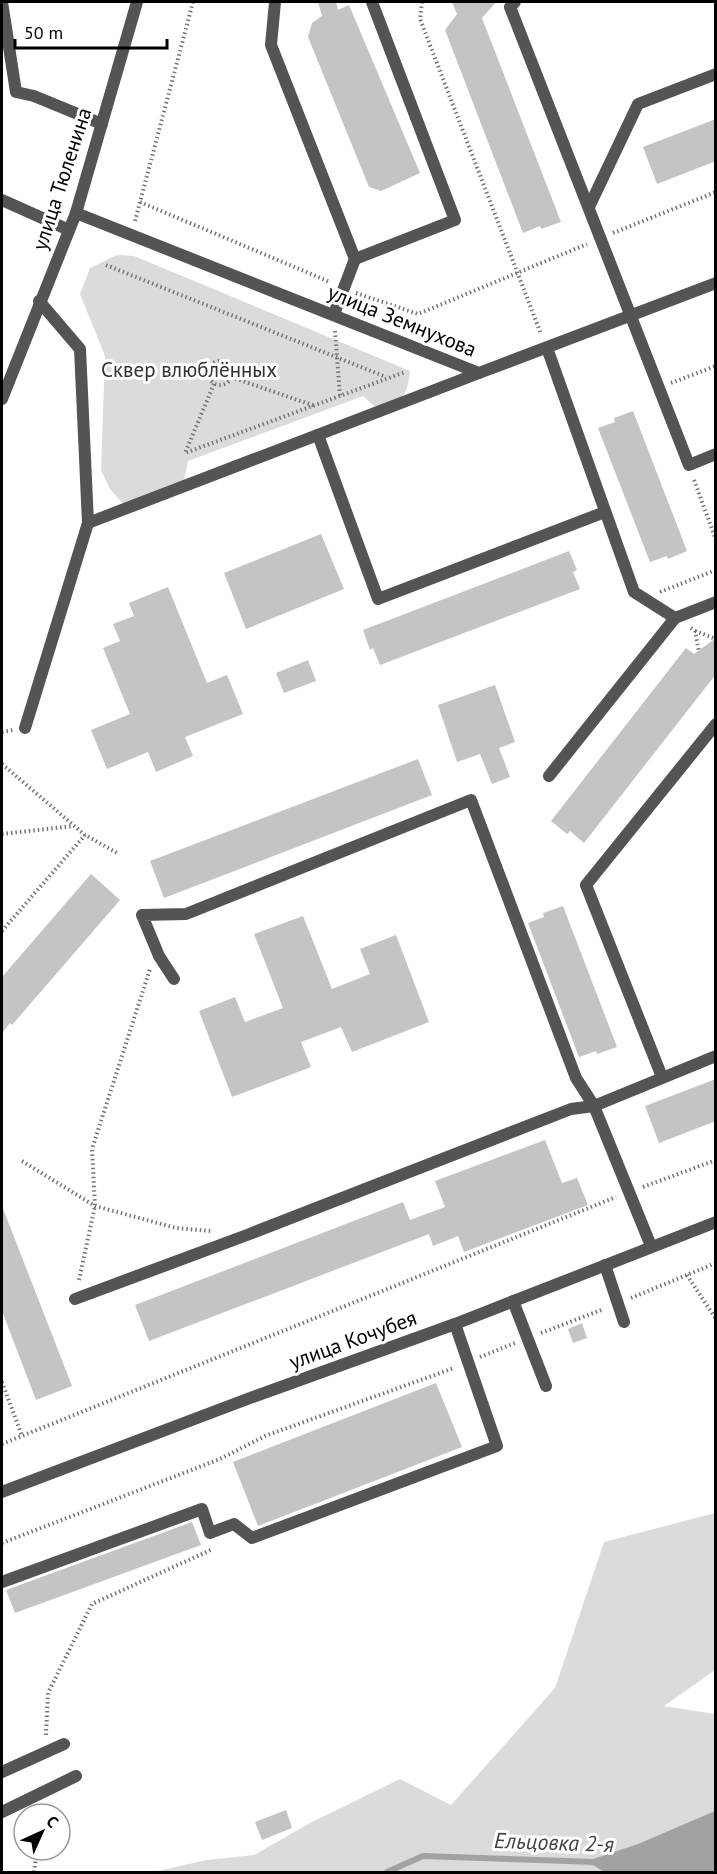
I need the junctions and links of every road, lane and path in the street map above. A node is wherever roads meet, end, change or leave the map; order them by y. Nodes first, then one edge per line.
1 (2, 2) edge
2 (138, 2) edge
3 (193, 2) edge
4 (275, 2) edge
5 (372, 2) edge
6 (422, 2) edge
7 (515, 2) edge
8 (716, 74) edge
9 (102, 124) junction
10 (716, 192) edge
11 (2, 200) edge
12 (140, 202) junction
13 (589, 207) junction
14 (76, 213) junction
15 (69, 230) junction
16 (131, 236) junction
17 (601, 238) junction
18 (355, 259) junction
19 (106, 265) dead end
20 (518, 273) junction
21 (716, 283) edge
22 (344, 288) junction
23 (39, 301) junction
24 (334, 314) junction
25 (632, 316) junction
26 (547, 348) junction
27 (337, 358) junction
28 (716, 366) edge
29 (405, 372) dead end
30 (479, 373) junction
31 (231, 377) junction
32 (387, 377) junction
33 (214, 384) junction
34 (659, 388) junction
35 (340, 396) junction
36 (2, 399) edge
37 (315, 406) junction
38 (318, 435) junction
39 (716, 454) edge
40 (689, 465) junction
41 (605, 512) junction
42 (88, 523) junction
43 (716, 540) edge
44 (716, 570) edge
45 (644, 598) junction
46 (716, 602) edge
47 (675, 618) junction
48 (695, 631) junction
49 (716, 639) edge
50 (699, 652) dead end
51 (716, 724) edge
52 (25, 728) dead end
53 (2, 764) edge
54 (549, 776) dead end
55 (74, 826) junction
56 (2, 834) edge
57 (85, 835) junction
58 (119, 854) dead end
59 (2, 931) edge
60 (159, 956) junction
61 (174, 979) dead end
62 (716, 1056) edge
63 (662, 1077) junction
64 (594, 1106) junction
65 (716, 1160) edge
66 (22, 1161) dead end
67 (630, 1192) junction
68 (95, 1206) junction
69 (716, 1222) edge
70 (212, 1231) dead end
71 (651, 1246) junction
72 (716, 1263) edge
73 (605, 1265) junction
74 (687, 1275) junction
75 (75, 1299) joint
76 (513, 1301) junction
77 (618, 1303) junction
78 (716, 1319) edge
79 (624, 1322) dead end
80 (455, 1324) junction
81 (528, 1338) junction
82 (468, 1362) junction
83 (2, 1382) edge
84 (546, 1386) dead end
85 (22, 1436) junction
86 (2, 1444) edge
87 (2, 1492) edge
88 (210, 1533) junction
89 (2, 1543) edge
90 (2, 1582) edge
91 (64, 1744) dead end
92 (45, 1752) junction
93 (2, 1772) edge
94 (76, 1776) dead end
95 (2, 1812) edge

1 - 9 street
2 - 9 street, улица Тюленина
3 - 12 path
4 - 18 street
5 - 18 street
6 - 20 path
7 - 13 street
8 - 13 street
9 - 14 street, улица Тюленина
10 - 17 path
11 - 15 street
12 - 16 path
12 - 22 path
13 - 17 street
14 - 15 street, улица Тюленина
14 - 16 street, улица Земнухова
15 - 23 street, улица Тюленина
16 - 24 street, улица Земнухова
17 - 20 path
17 - 25 street
18 - 22 street
19 - 27 path
20 - 22 path
20 - 26 path
21 - 25 street, улица Земнухова
22 - 24 street
23 - 36 street, улица Тюленина
23 - 42 street
24 - 27 path
24 - 30 street, улица Земнухова
25 - 26 street, улица Земнухова
25 - 34 street
26 - 30 street, улица Земнухова
26 - 41 street
27 - 32 path
27 - 35 path
28 - 34 path
29 - 32 path
30 - 38 street
31 - 33 path
31 - 33 path
31 - 37 path
32 - 35 path
33 - 37 path
34 - 40 street
35 - 37 path
38 - 41 street
38 - 42 street
39 - 40 street
40 - 43 path
41 - 45 street
42 - 52 street
44 - 45 path
45 - 47 street
46 - 47 street
47 - 48 path
47 - 54 street
48 - 49 path
48 - 50 path
51 - 63 street
53 - 55 path
55 - 56 path
55 - 57 path
57 - 58 path
57 - 59 path
60 - 61 street
60 - 64 street
60 - 68 path
62 - 63 street
63 - 64 street
64 - 67 street
64 - 75 street
65 - 67 path
66 - 68 path
67 - 71 street
67 - 85 path
68 - 70 path
68 - 75 path
69 - 71 street, улица Кочубея
71 - 73 street, улица Кочубея
72 - 74 path
73 - 76 street, улица Кочубея
73 - 77 street
74 - 77 path
74 - 78 path
76 - 80 street, улица Кочубея
76 - 81 street
77 - 79 street
77 - 81 path
80 - 82 street
80 - 87 street, улица Кочубея
81 - 82 path
81 - 84 street
82 - 88 street
82 - 89 path
83 - 85 path
85 - 86 path
88 - 90 street
88 - 92 path
91 - 92 street
92 - 93 street
94 - 95 street

